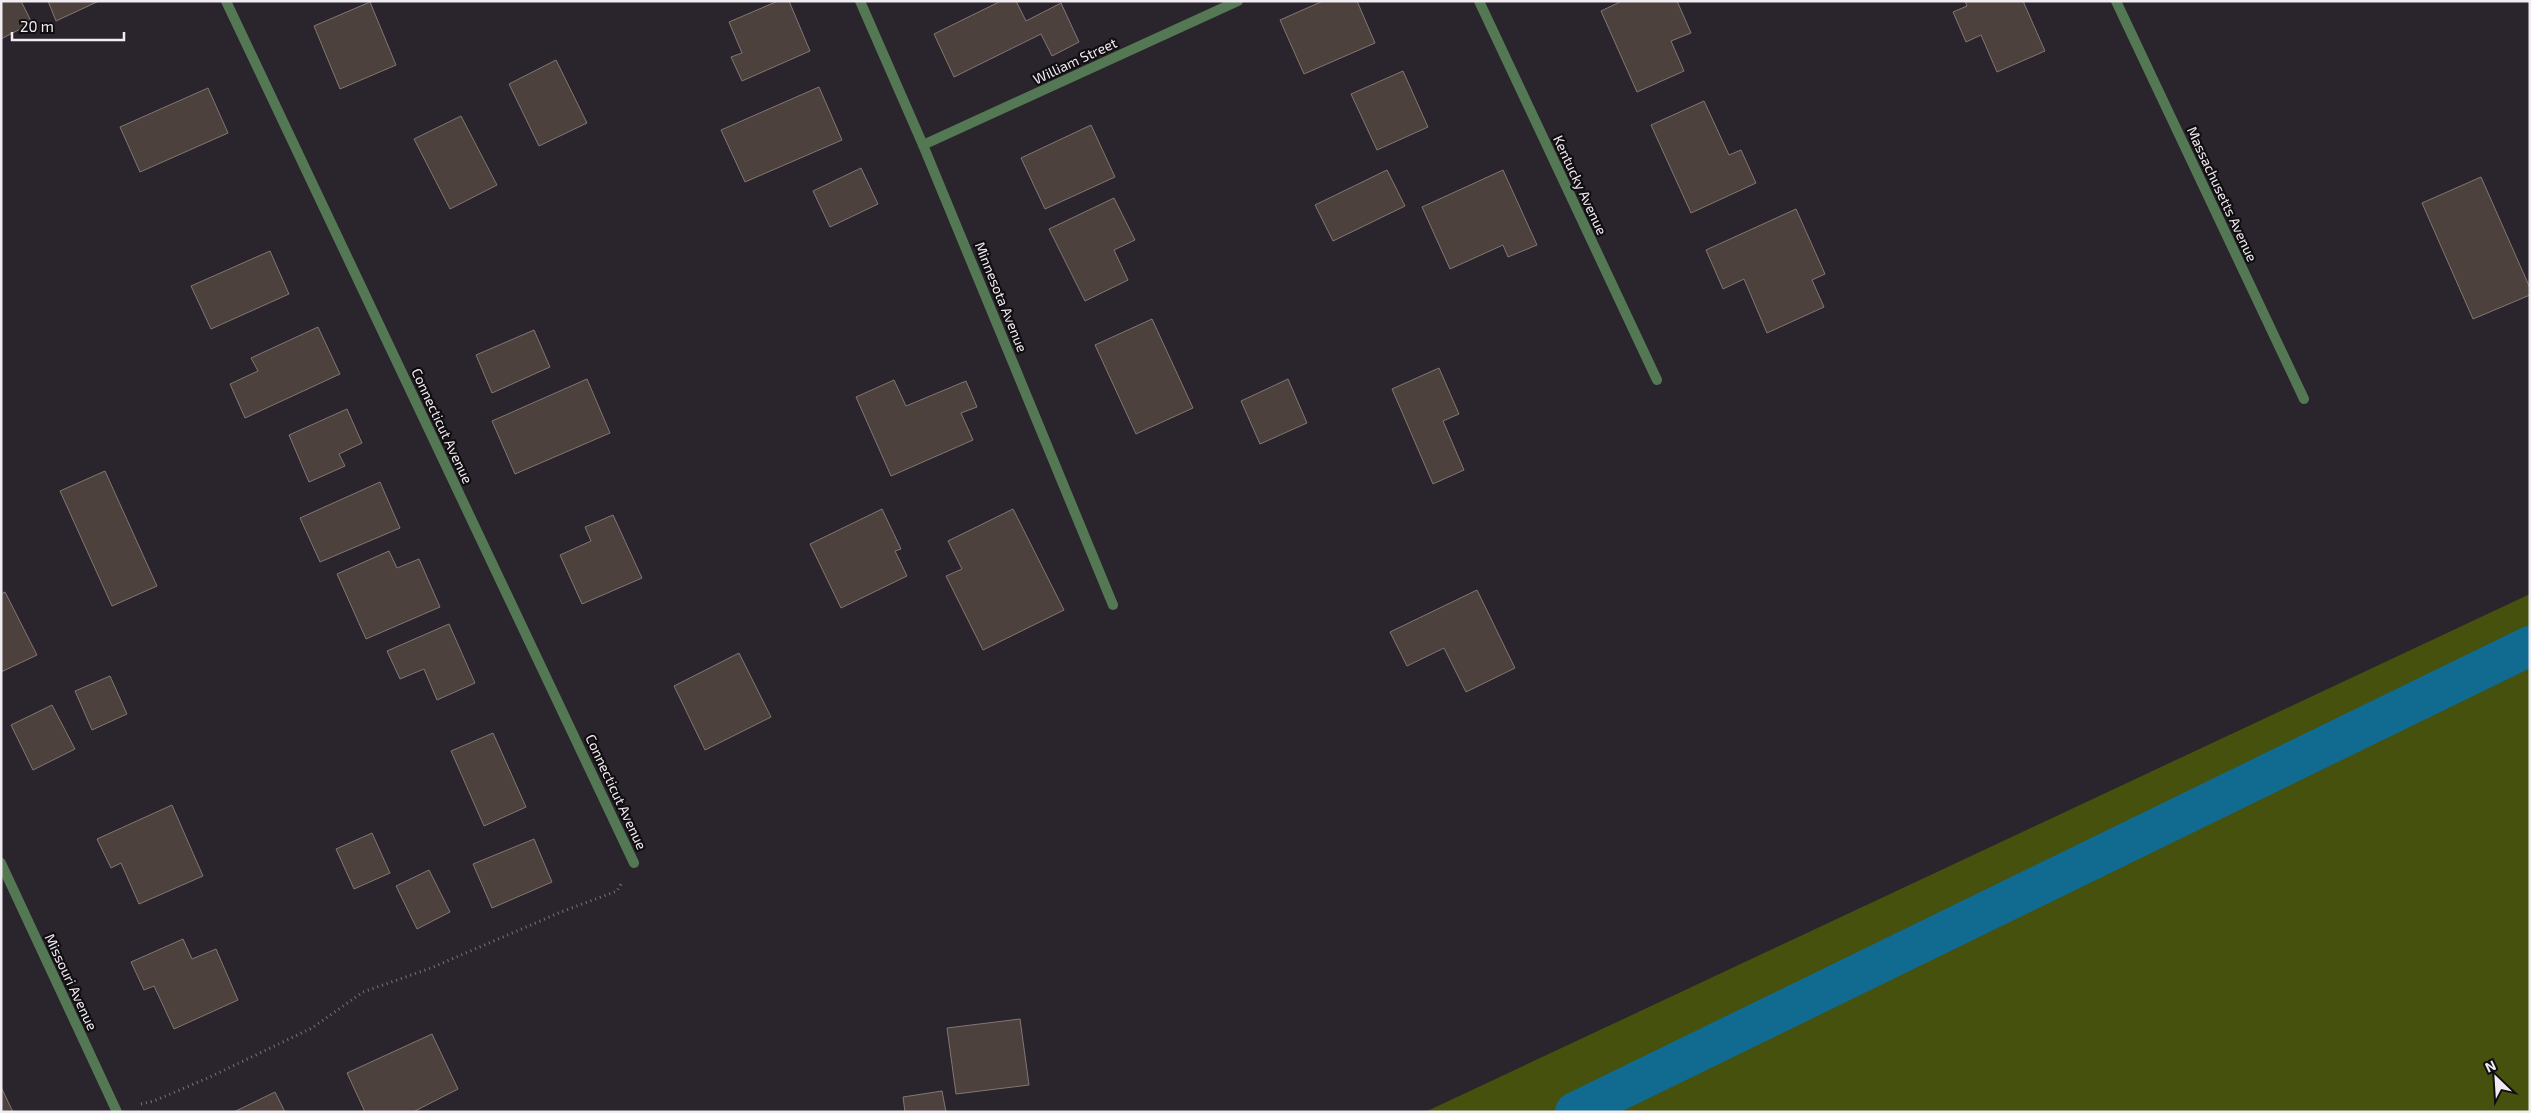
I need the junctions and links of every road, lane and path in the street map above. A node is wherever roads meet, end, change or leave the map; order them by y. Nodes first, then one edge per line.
1 (226, 1) edge
2 (860, 1) edge
3 (1238, 1) edge
4 (1479, 1) edge
5 (2116, 1) edge
6 (923, 145) junction
7 (1658, 380) dead end
8 (2304, 399) dead end
9 (1113, 605) dead end
10 (1, 863) edge
11 (634, 863) joint
12 (116, 1111) edge

1 - 11 street, Connecticut Avenue
2 - 6 street, Minnesota Avenue
3 - 6 street, William Street
4 - 7 street, Kentucky Avenue
5 - 8 street, Massachusetts Avenue
6 - 9 street, Minnesota Avenue
10 - 12 street, Missouri Avenue
11 - 12 path

